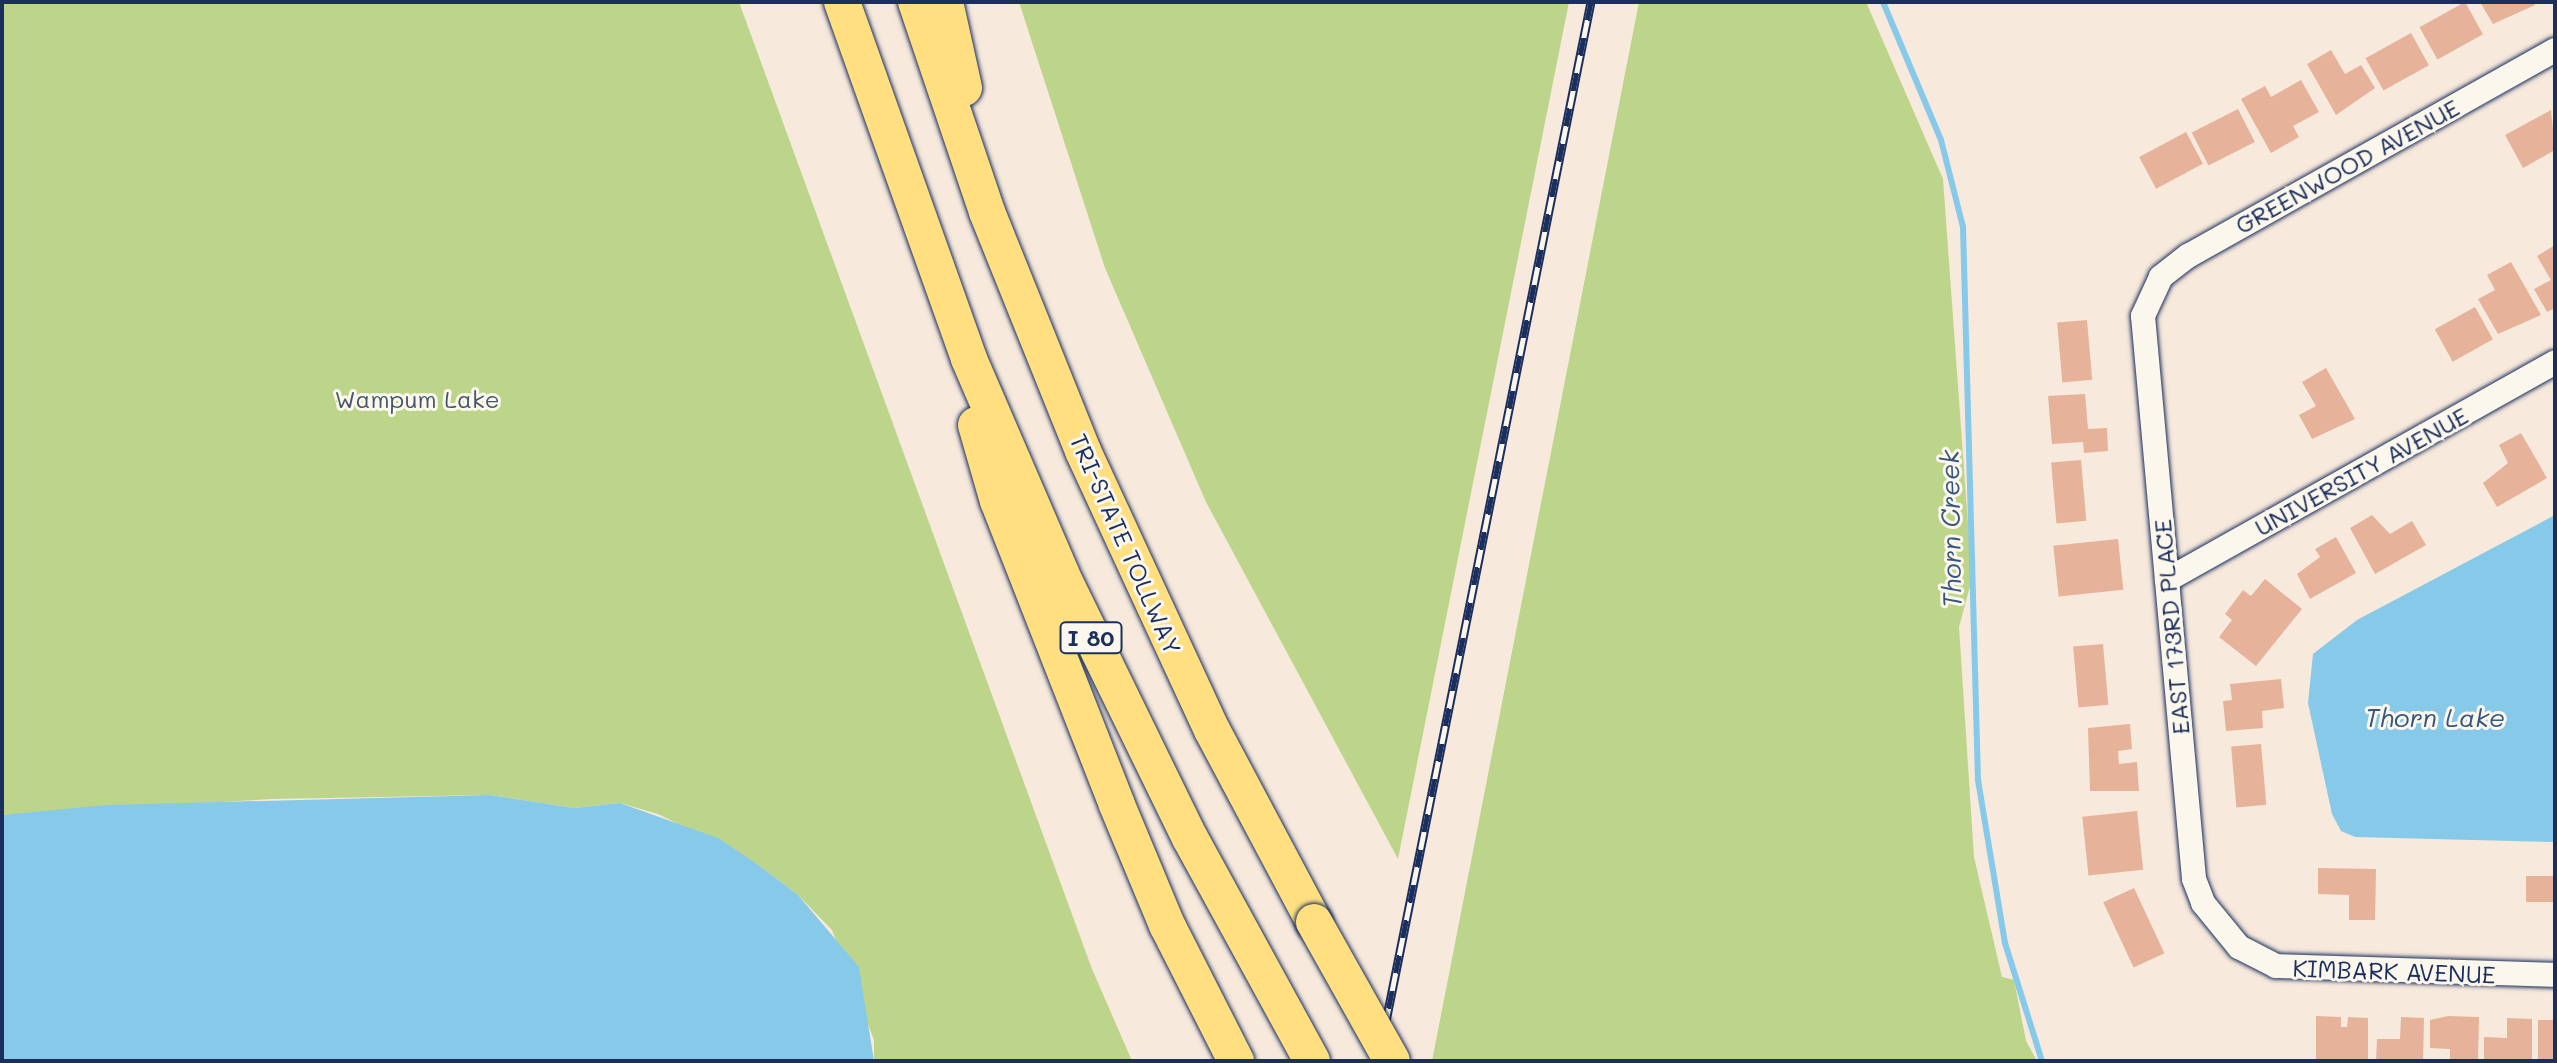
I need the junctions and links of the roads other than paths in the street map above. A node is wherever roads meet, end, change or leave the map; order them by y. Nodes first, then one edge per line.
1 (842, 2) edge
2 (916, 2) edge
3 (945, 2) edge
4 (2555, 50) edge
5 (987, 212) junction
6 (922, 235) junction
7 (2149, 294) joint
8 (2555, 362) edge
9 (2167, 580) junction
10 (2239, 947) joint
11 (2555, 975) edge
12 (1236, 1061) edge
13 (1312, 1061) edge
14 (1392, 1061) edge

1 - 6 highway, I 80
2 - 5 highway, TRI-STATE TOLLWAY / I 80
3 - 5 highway
4 - 7 street, GREENWOOD AVENUE
5 - 14 highway, TRI-STATE TOLLWAY / I 80, bridge
6 - 12 highway
6 - 13 highway, I 80
7 - 9 street, EAST 173RD PLACE
8 - 9 street, UNIVERSITY AVENUE
9 - 10 street, EAST 173RD PLACE
10 - 11 street, KIMBARK AVENUE

